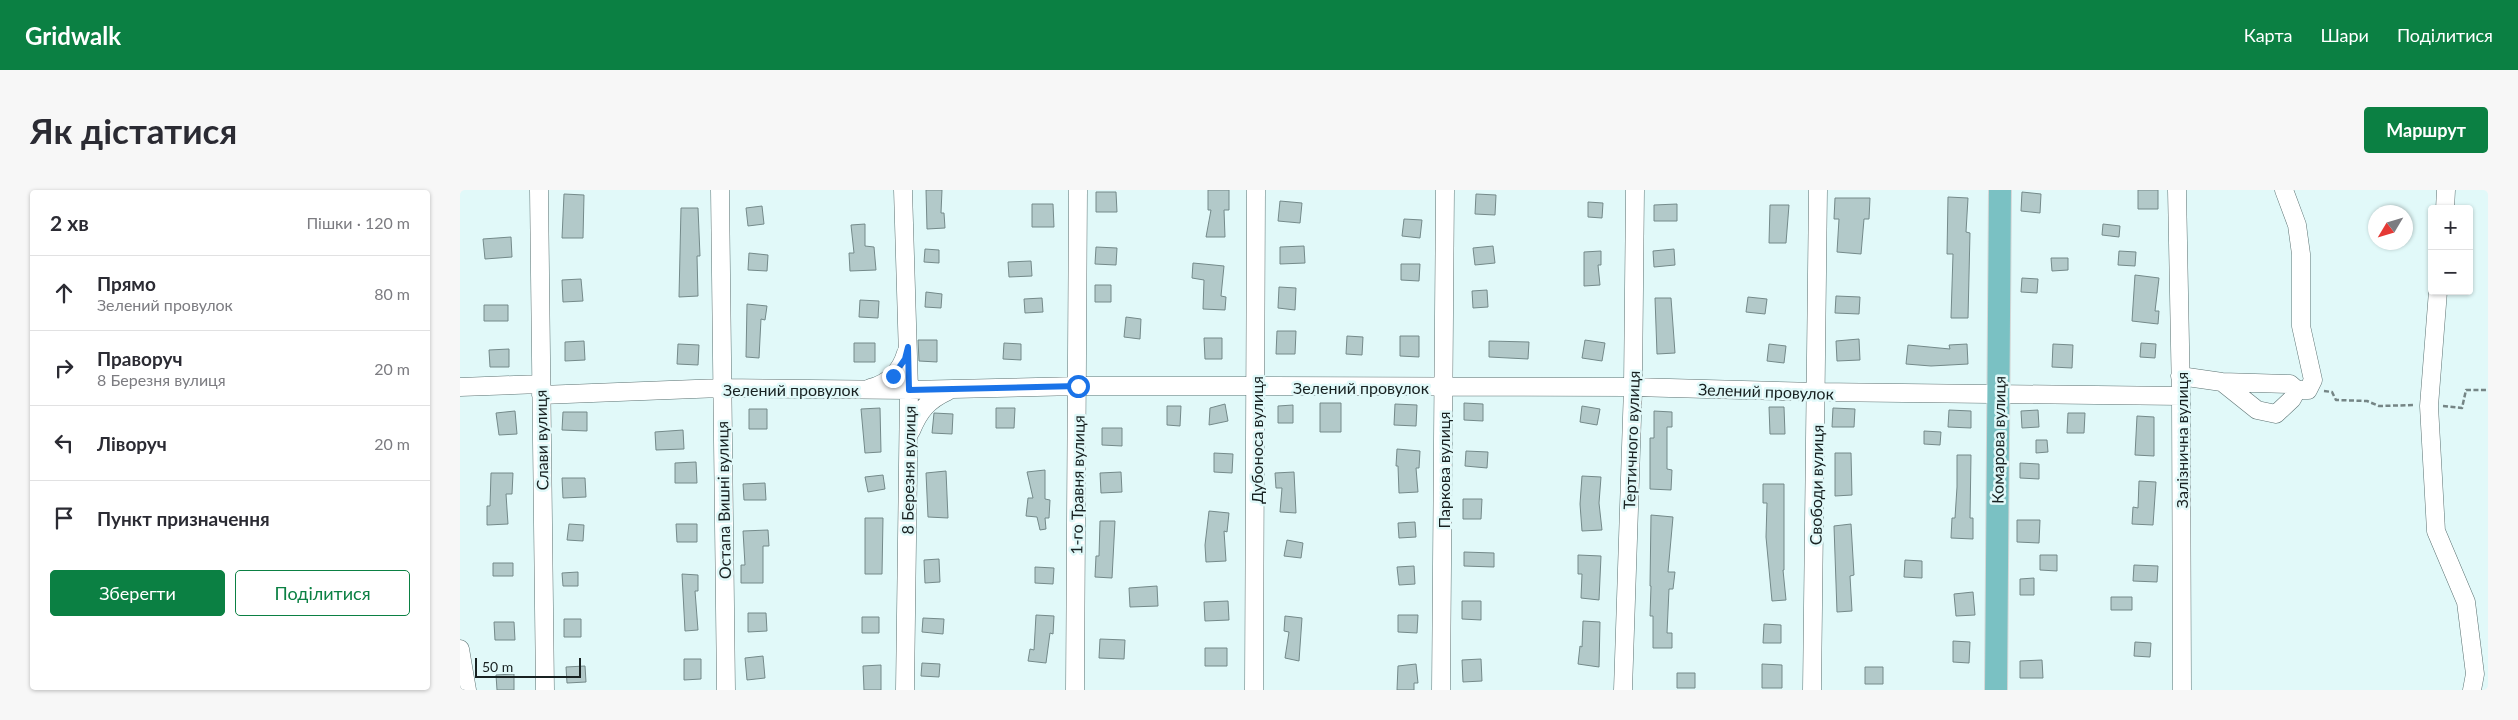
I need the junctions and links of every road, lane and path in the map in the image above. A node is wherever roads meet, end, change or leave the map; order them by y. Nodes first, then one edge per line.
1 (539, 190) edge
2 (720, 190) edge
3 (903, 190) edge
4 (1078, 190) edge
5 (1256, 190) edge
6 (1445, 190) edge
7 (1635, 190) edge
8 (1818, 190) edge
9 (2000, 190) edge
10 (2177, 190) edge
11 (2284, 190) edge
12 (2446, 190) edge
13 (2445, 205) edge
14 (2438, 295) edge
15 (908, 347) junction
16 (2180, 376) junction
17 (2222, 382) junction
18 (1078, 386) junction
19 (1257, 386) junction
20 (460, 387) edge
21 (1443, 387) junction
22 (1632, 387) junction
23 (721, 388) junction
24 (540, 389) junction
25 (864, 389) junction
26 (952, 389) junction
27 (909, 390) junction
28 (2302, 390) junction
29 (2488, 390) edge
30 (1817, 392) junction
31 (1999, 394) junction
32 (2181, 396) junction
33 (2429, 406) junction
34 (908, 438) junction
35 (460, 649) edge
36 (2478, 680) edge
37 (467, 690) edge
38 (545, 690) edge
39 (726, 690) edge
40 (905, 690) edge
41 (1075, 690) edge
42 (1254, 690) edge
43 (1441, 690) edge
44 (1623, 690) edge
45 (1812, 690) edge
46 (1996, 690) edge
47 (2182, 690) edge

1 - 24 street, Слави вулиця
2 - 23 street, Остапа Вишні вулиця
3 - 15 street, 8 Березня вулиця
4 - 18 street, 1-го Травня вулиця
5 - 19 street, Дубоноса вулиця
6 - 21 street, Паркова вулиця
7 - 22 street, Тертичного вулиця
8 - 30 street, Свободи вулиця
9 - 31 main road, Комарова вулиця
10 - 16 street, Залізнична вулиця
11 - 28 street
12 - 13 street
14 - 33 street
15 - 25 street
15 - 27 street, 8 Березня вулиця
16 - 17 street
16 - 32 street, Залізнична вулиця
17 - 28 street
17 - 28 street
18 - 19 street, Зелений провулок
18 - 26 street, Зелений провулок
18 - 41 street, 1-го Травня вулиця
19 - 21 street, Зелений провулок
19 - 42 street, Дубоноса вулиця
20 - 24 street, Зелений провулок
21 - 22 street, Зелений провулок
21 - 43 street, Паркова вулиця
22 - 30 street, Зелений провулок
22 - 44 street, Тертичного вулиця
23 - 24 street, Зелений провулок
23 - 25 street, Зелений провулок
23 - 39 street, Остапа Вишні вулиця
24 - 38 street, Слави вулиця
25 - 27 street, Зелений провулок
26 - 27 street, Зелений провулок
26 - 34 street
27 - 34 street, 8 Березня вулиця
28 - 33 path
29 - 33 path
30 - 31 street, Зелений провулок
30 - 45 street, Свободи вулиця
31 - 32 street, Зелений провулок
31 - 46 main road, Комарова вулиця
32 - 47 street, Залізнична вулиця
33 - 36 street
34 - 40 street, 8 Березня вулиця
35 - 37 street

